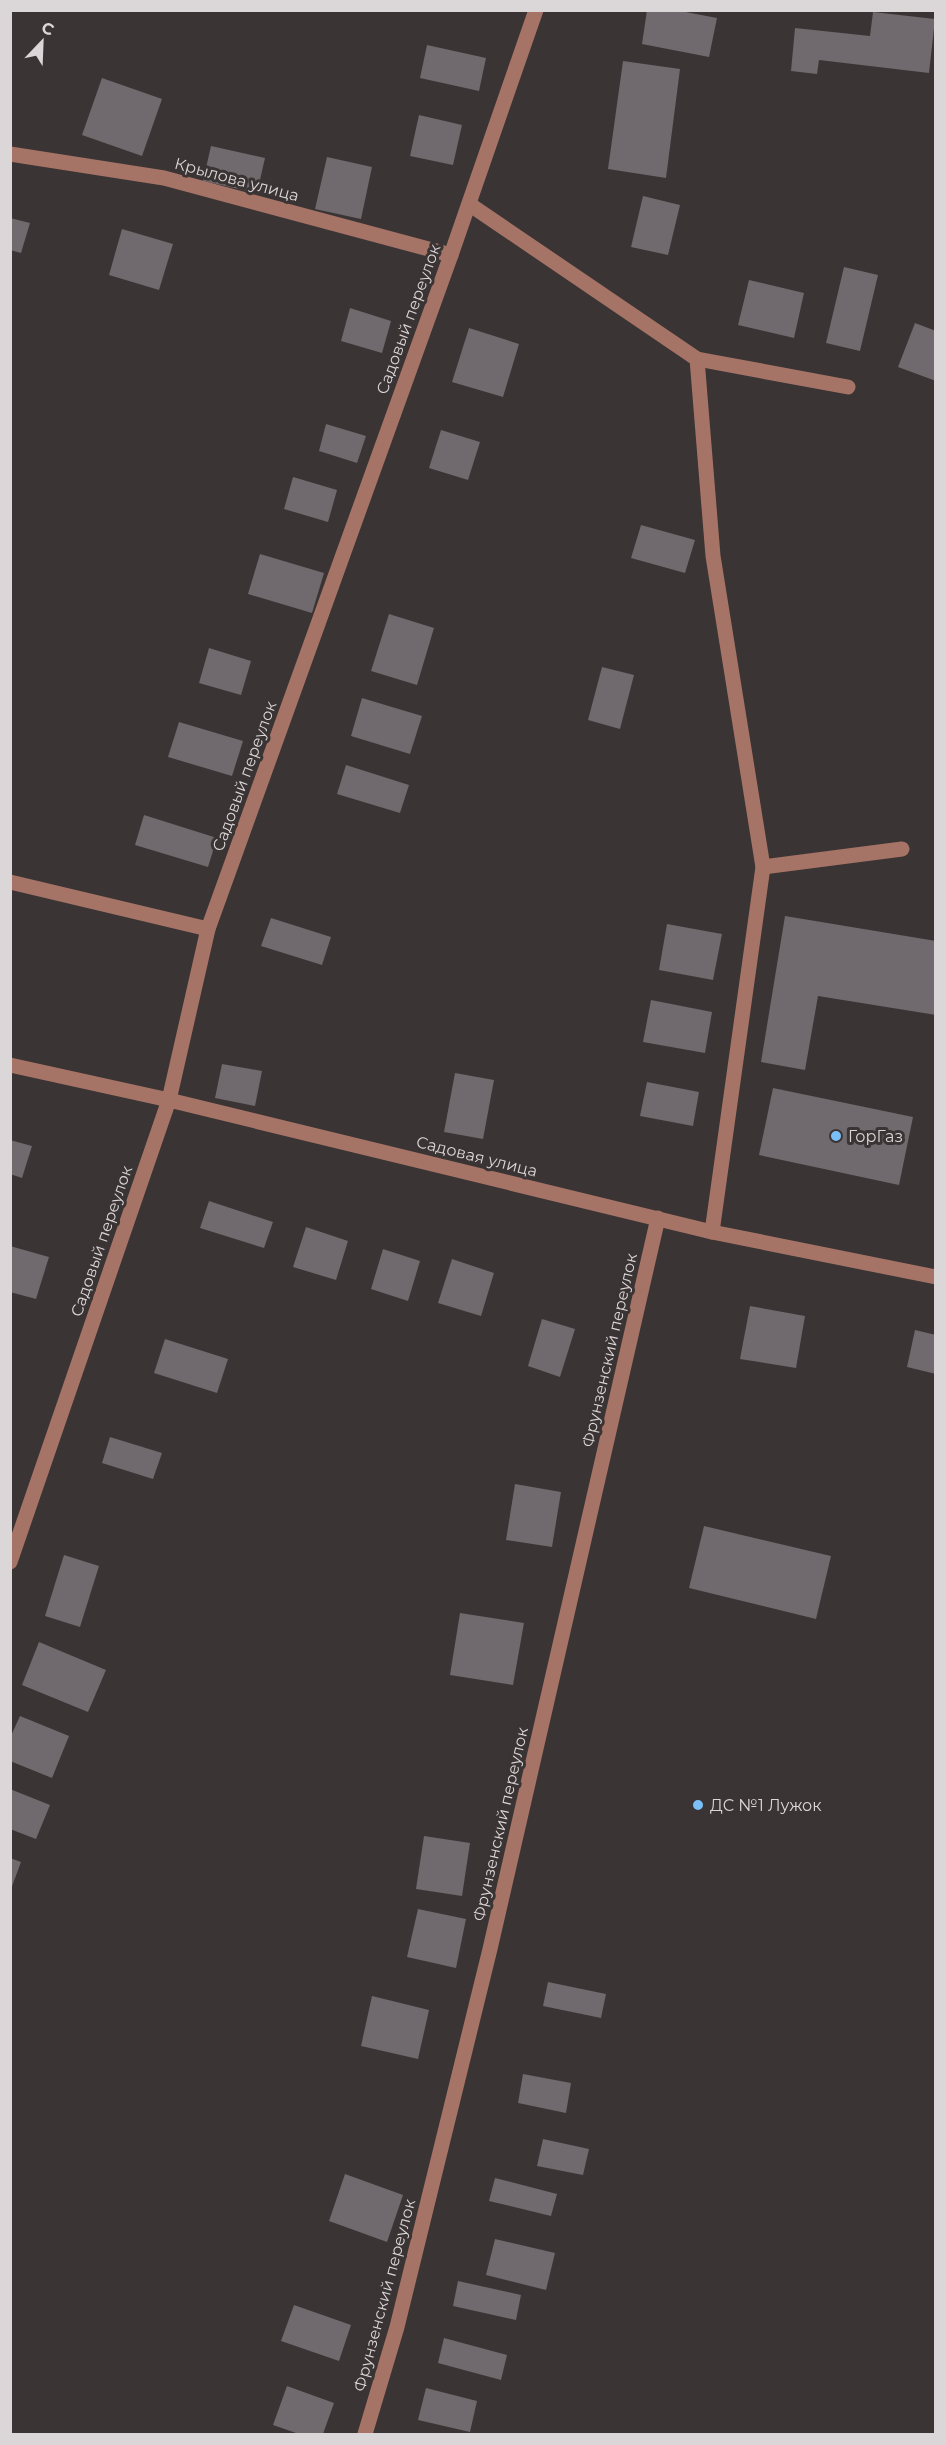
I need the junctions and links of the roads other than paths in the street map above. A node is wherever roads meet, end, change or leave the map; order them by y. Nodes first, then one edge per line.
1 (536, 10) edge
2 (10, 154) edge
3 (469, 204) junction
4 (451, 255) junction
5 (697, 359) junction
6 (848, 387) dead end
7 (902, 849) dead end
8 (763, 867) junction
9 (10, 882) edge
10 (208, 929) junction
11 (10, 1065) edge
12 (169, 1100) junction
13 (658, 1218) junction
14 (712, 1232) junction
15 (936, 1277) edge
16 (10, 1562) edge
17 (365, 2434) edge

1 - 3 street, Садовый переулок
2 - 4 street, Крылова улица
3 - 4 street, Садовый переулок
3 - 5 street
4 - 10 street, Садовый переулок
5 - 6 street
5 - 8 street
7 - 8 street
8 - 14 street
9 - 10 street
10 - 12 street, Садовый переулок
11 - 12 street, Садовая улица
12 - 13 street, Садовая улица
12 - 16 street, Садовый переулок
13 - 14 street, Садовая улица
13 - 17 street, Фрунзенский переулок
14 - 15 street, Садовая улица

